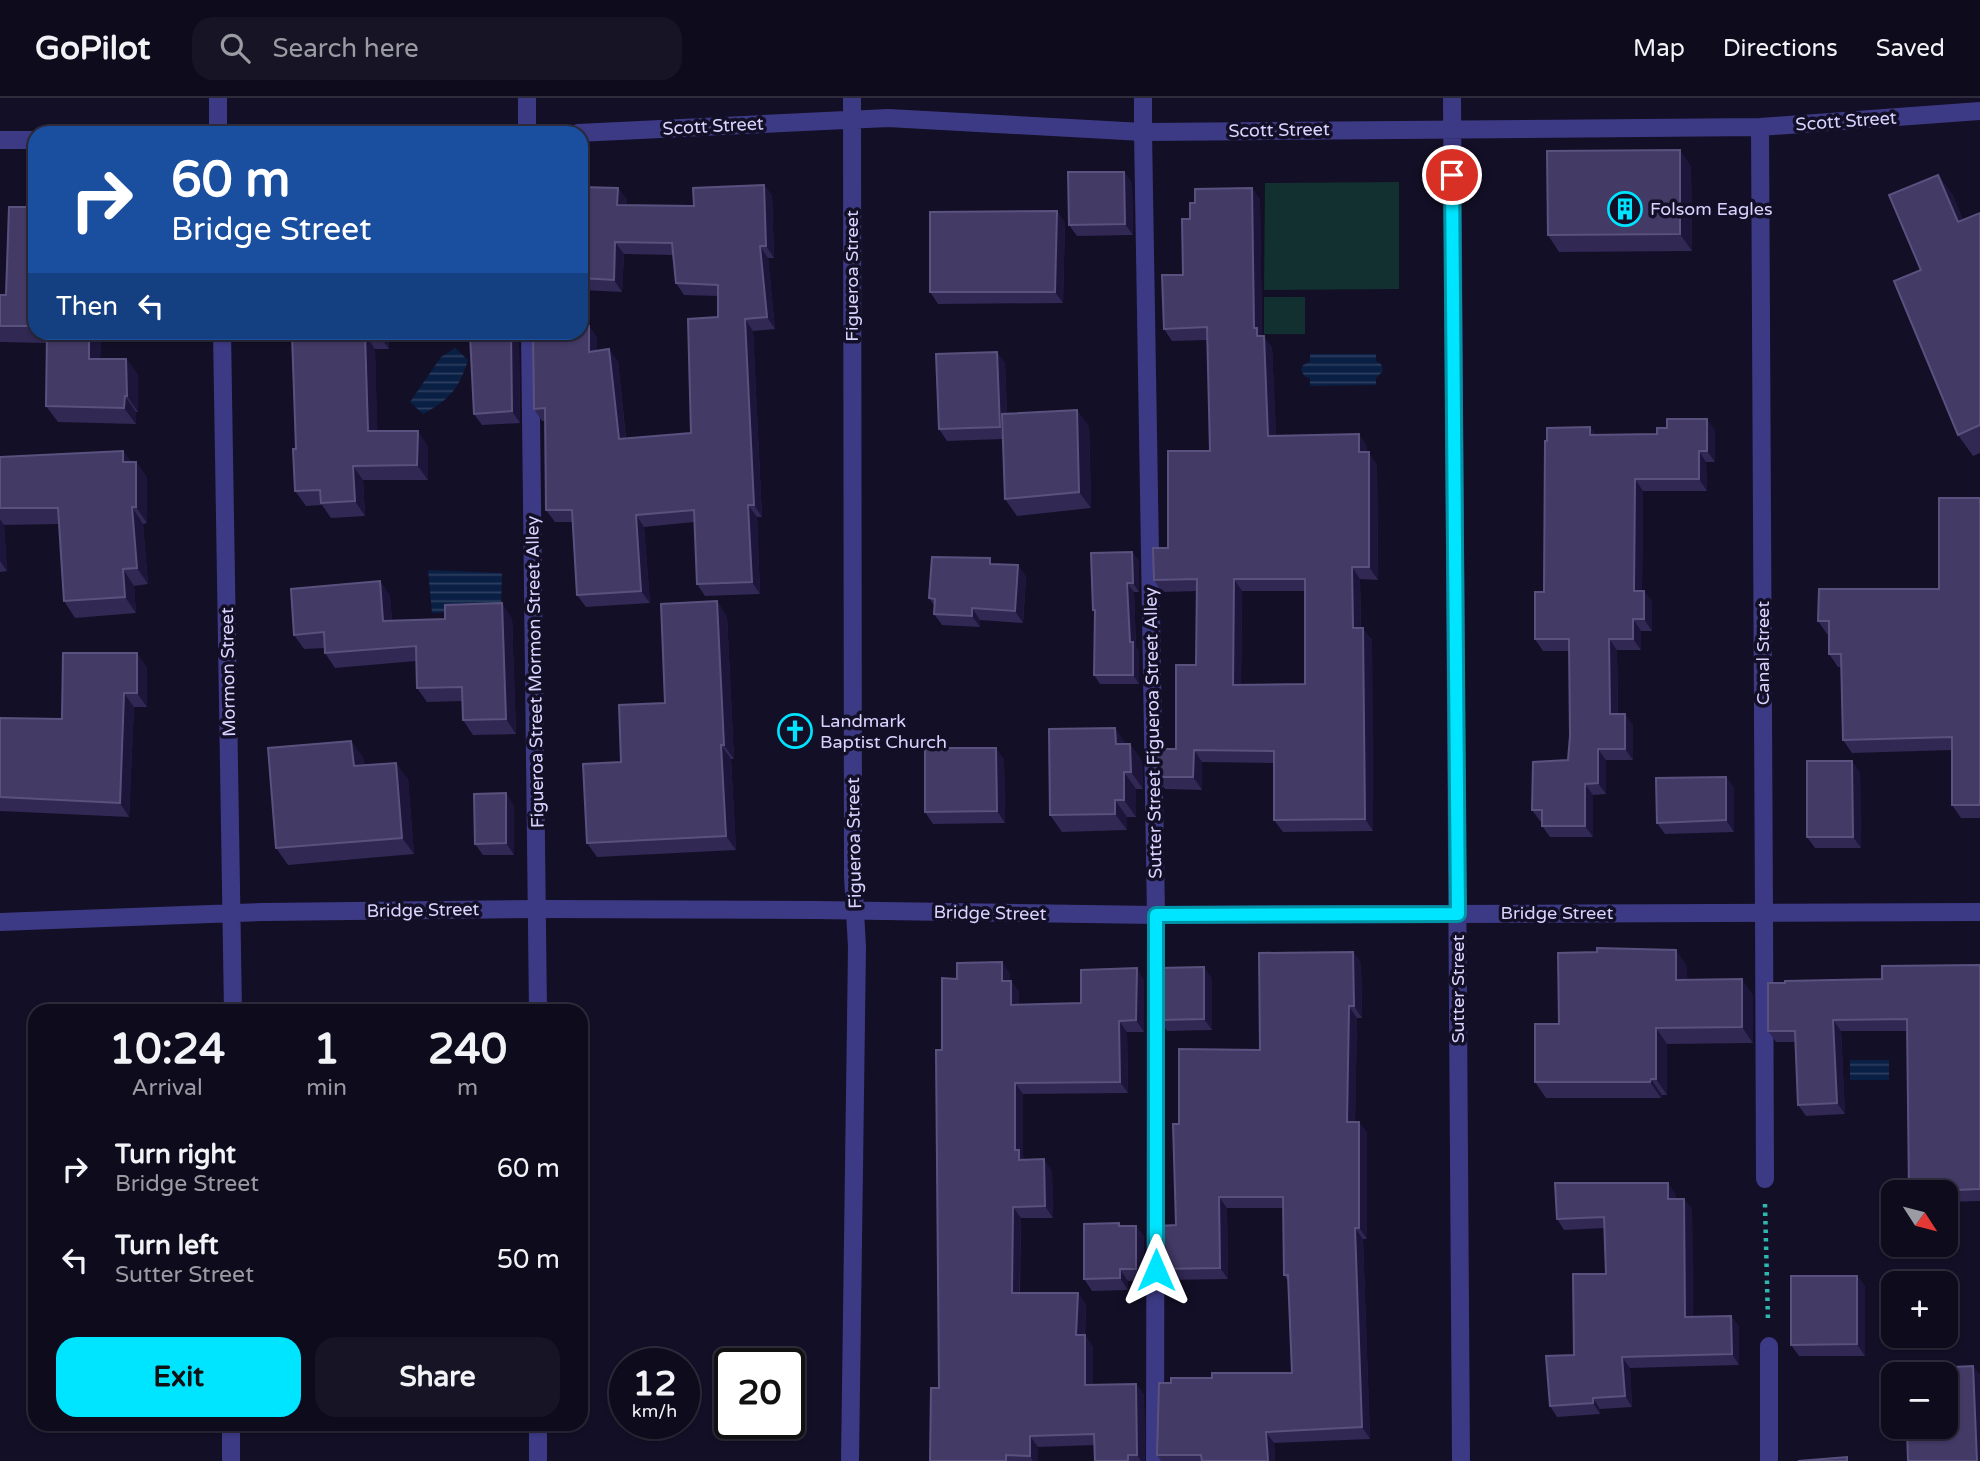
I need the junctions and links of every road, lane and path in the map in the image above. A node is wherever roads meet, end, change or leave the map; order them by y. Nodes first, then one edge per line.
1 (218, 98) edge
2 (527, 98) edge
3 (852, 98) edge
4 (1143, 98) edge
5 (1452, 98) edge
6 (1980, 111) edge
7 (853, 119) junction
8 (218, 126) edge
9 (527, 126) edge
10 (1760, 127) junction
11 (1452, 129) junction
12 (588, 132) edge
13 (1143, 132) junction
14 (0, 140) edge
15 (28, 140) edge
16 (222, 340) edge
17 (530, 340) edge
18 (538, 909) junction
19 (854, 912) junction
20 (1764, 912) junction
21 (1980, 912) edge
22 (233, 913) junction
23 (1458, 914) junction
24 (1156, 915) junction
25 (0, 922) edge
26 (233, 1004) edge
27 (538, 1004) edge
28 (1765, 1180) joint
29 (1769, 1346) joint
30 (231, 1431) edge
31 (538, 1431) edge
32 (230, 1461) edge
33 (538, 1461) edge
34 (850, 1461) edge
35 (1155, 1461) edge
36 (1461, 1461) edge
37 (1769, 1461) edge

1 - 8 street
2 - 9 street
3 - 7 street, Figueroa Street
4 - 13 street, Sutter Street Figueroa Street Alley
5 - 11 street, Sutter Street
6 - 10 street, Scott Street
7 - 12 street, Scott Street
7 - 13 street, Scott Street
7 - 19 street, Figueroa Street
10 - 11 street, Scott Street
10 - 20 street, Canal Street
11 - 13 street, Scott Street
11 - 23 street, Sutter Street
13 - 24 street, Sutter Street Figueroa Street Alley
14 - 15 street
16 - 22 street, Mormon Street
17 - 18 street, Figueroa Street Mormon Street Alley
18 - 19 street, Bridge Street
18 - 22 street, Bridge Street
18 - 27 street, Figueroa Street Mormon Street Alley
19 - 24 street, Bridge Street
19 - 34 street, Figueroa Street
20 - 21 street, Bridge Street
20 - 23 street, Bridge Street
20 - 28 street, Canal Street
22 - 25 street, Bridge Street
22 - 26 street, Mormon Street
23 - 24 street, Bridge Street
23 - 36 street, Sutter Street
24 - 35 street, Sutter Street Figueroa Street Alley
28 - 29 path
29 - 37 street
30 - 32 street
31 - 33 street

